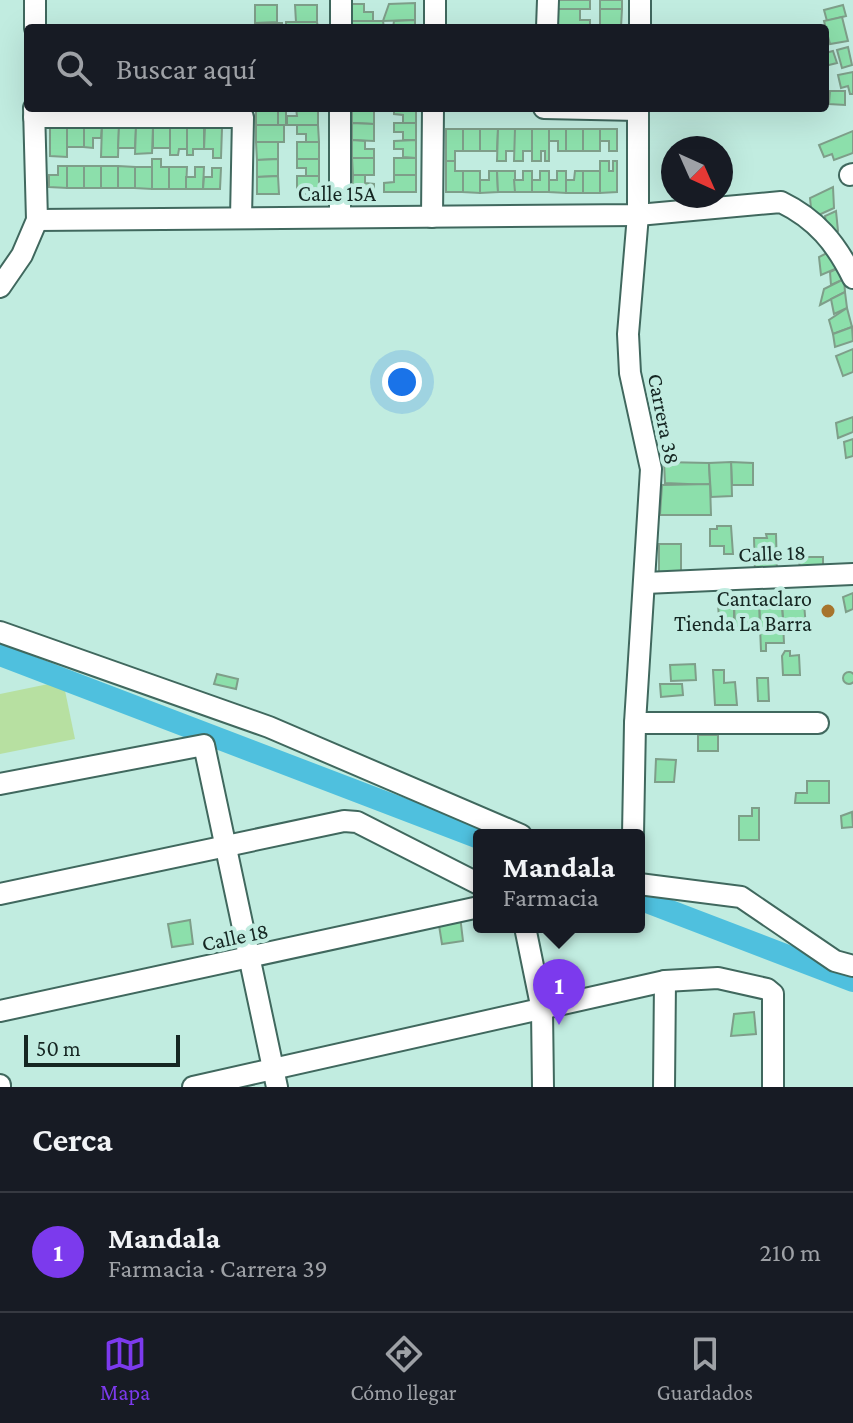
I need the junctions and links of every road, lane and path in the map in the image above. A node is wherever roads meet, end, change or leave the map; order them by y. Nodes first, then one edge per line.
1 (35, 0) edge
2 (341, 0) edge
3 (435, 0) edge
4 (548, 0) edge
5 (640, 0) edge
6 (35, 24) edge
7 (341, 24) edge
8 (435, 24) edge
9 (547, 24) edge
10 (640, 24) edge
11 (340, 112) edge
12 (433, 112) edge
13 (638, 112) edge
14 (34, 113) edge
15 (638, 215) junction
16 (340, 217) junction
17 (432, 217) junction
18 (241, 218) junction
19 (37, 220) junction
20 (853, 278) edge
21 (0, 287) edge
22 (853, 574) edge
23 (645, 583) junction
24 (0, 632) edge
25 (635, 723) junction
26 (818, 723) dead end
27 (0, 784) edge
28 (507, 829) edge
29 (633, 829) edge
30 (225, 845) junction
31 (473, 881) edge
32 (645, 885) edge
33 (0, 894) edge
34 (473, 908) edge
35 (526, 933) edge
36 (250, 959) junction
37 (853, 966) edge
38 (665, 981) junction
39 (542, 1010) junction
40 (0, 1011) edge
41 (276, 1079) edge
42 (193, 1087) edge
43 (543, 1087) edge
44 (664, 1087) edge
45 (773, 1087) edge

1 - 6 street
2 - 7 street
3 - 8 street
4 - 9 street
5 - 10 street
11 - 16 street
12 - 17 street
13 - 15 street, Carrera 38
14 - 18 street
14 - 19 street
15 - 17 street, Calle 15A
15 - 20 street, Calle 15A
15 - 23 street, Carrera 38
16 - 17 street, Calle 15A
16 - 18 street, Calle 15A
18 - 19 street, Calle 15A
19 - 21 street
22 - 23 street, Calle 18
23 - 25 street, Carrera 38
24 - 28 street
25 - 26 street
25 - 29 street, Carrera 38
27 - 30 street
30 - 31 street
30 - 33 street
30 - 36 street
32 - 37 street
34 - 36 street, Calle 18
35 - 39 street
36 - 40 street, Calle 18
36 - 41 street
38 - 39 street
38 - 44 street
38 - 45 street
39 - 41 street
39 - 43 street
41 - 42 street

